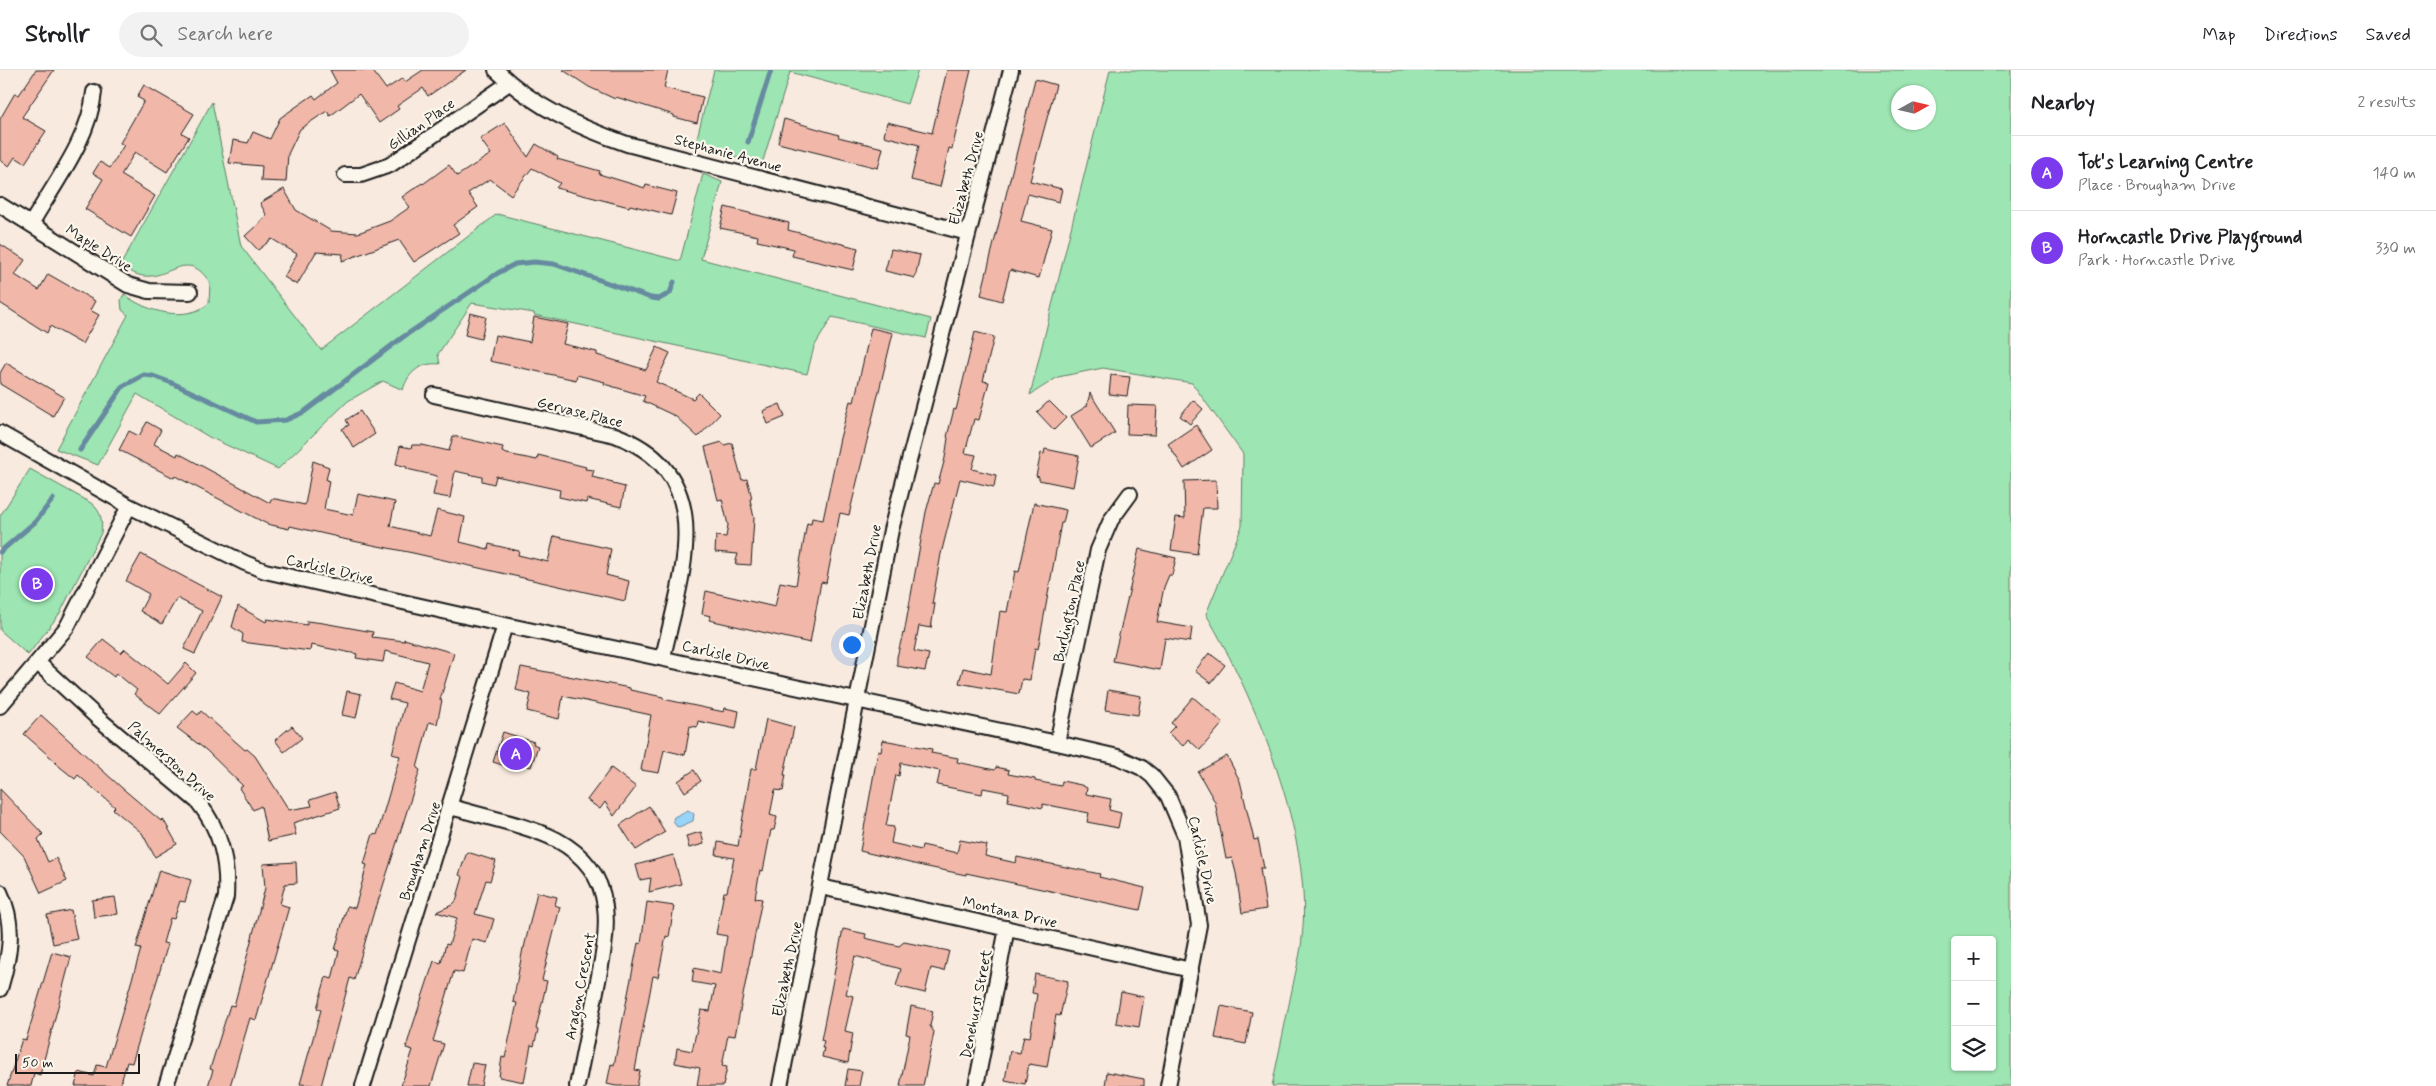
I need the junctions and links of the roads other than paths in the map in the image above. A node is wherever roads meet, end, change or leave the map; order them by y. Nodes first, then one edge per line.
1 (496, 70) edge
2 (1011, 70) edge
3 (509, 83) junction
4 (94, 92) dead end
5 (345, 175) dead end
6 (0, 205) edge
7 (31, 224) junction
8 (968, 233) junction
9 (190, 292) dead end
10 (434, 394) dead end
11 (0, 432) edge
12 (1130, 494) dead end
13 (129, 506) junction
14 (506, 625) junction
15 (664, 657) junction
16 (38, 663) junction
17 (858, 702) junction
18 (0, 706) edge
19 (1057, 743) junction
20 (451, 807) junction
21 (821, 887) junction
22 (0, 892) edge
23 (1007, 928) junction
24 (1191, 970) junction
25 (0, 989) edge
26 (166, 1086) edge
27 (363, 1086) edge
28 (577, 1086) edge
29 (780, 1086) edge
30 (976, 1086) edge
31 (1168, 1086) edge

1 - 3 street, Stephanie Avenue
2 - 8 street, Elizabeth Drive
3 - 5 street, Gillian Place
3 - 8 street, Stephanie Avenue
4 - 7 street
6 - 7 street, Maple Drive
7 - 9 street, Maple Drive
8 - 17 street, Elizabeth Drive
10 - 15 street, Gervase Place
11 - 13 street, Carlisle Drive
12 - 19 street, Burlington Place
13 - 14 street, Carlisle Drive
13 - 16 street
14 - 15 street, Carlisle Drive
14 - 20 street, Brougham Drive
15 - 17 street, Carlisle Drive
16 - 18 street
16 - 26 street, Palmerston Drive
17 - 19 street, Carlisle Drive
17 - 21 street, Elizabeth Drive
19 - 24 street, Carlisle Drive
20 - 27 street, Brougham Drive
20 - 28 street, Aragon Crescent
21 - 23 street, Montana Drive
21 - 29 street, Elizabeth Drive
22 - 25 street
23 - 24 street, Montana Drive
23 - 30 street, Denehurst Street
24 - 31 street, Carlisle Drive

